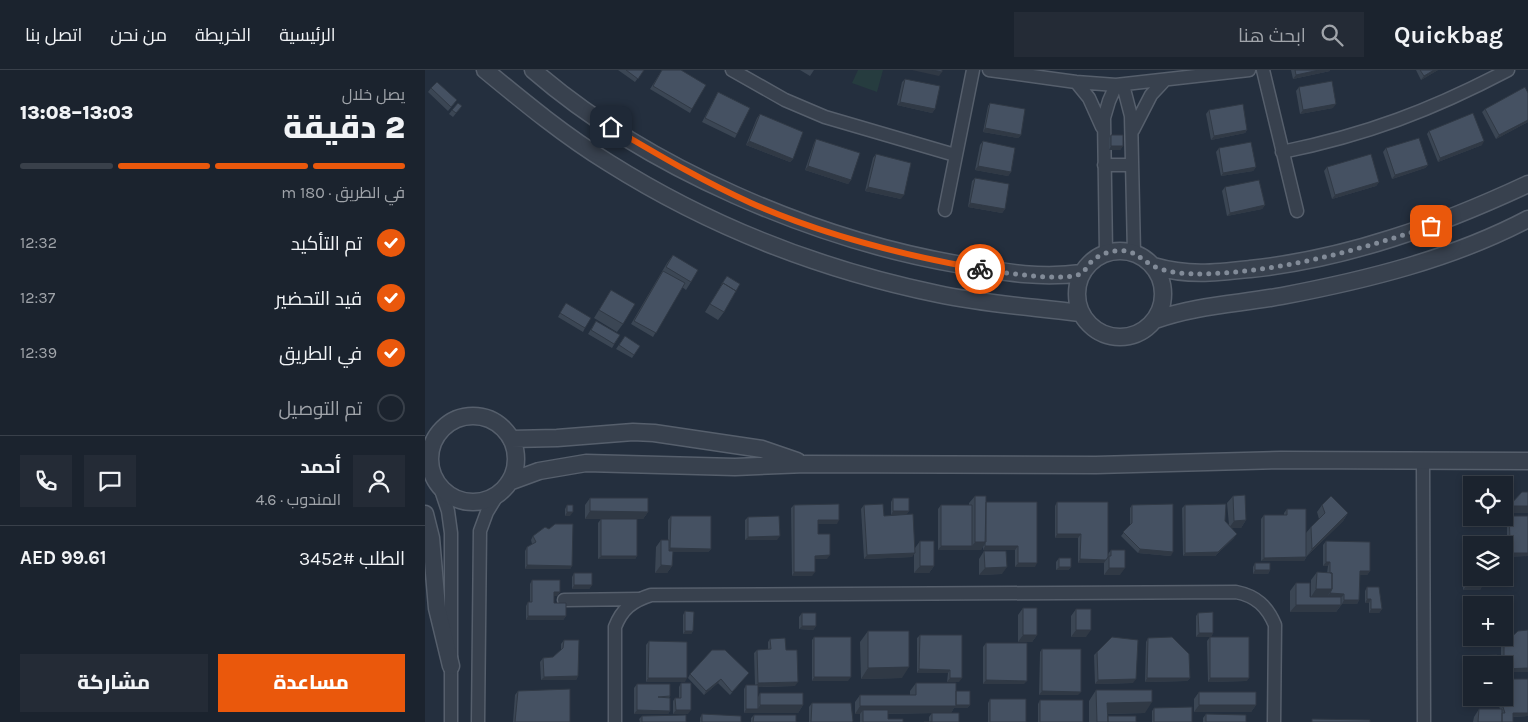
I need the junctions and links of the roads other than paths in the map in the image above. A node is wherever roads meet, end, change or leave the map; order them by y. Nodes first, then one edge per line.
1 (485, 70) edge
2 (533, 70) edge
3 (732, 70) edge
4 (973, 70) edge
5 (989, 70) edge
6 (1249, 70) edge
7 (1263, 70) edge
8 (1507, 70) edge
9 (746, 73) edge
10 (1493, 73) edge
11 (1165, 80) junction
12 (1076, 82) junction
13 (1120, 85) junction
14 (1132, 132) junction
15 (1104, 135) junction
16 (1282, 152) junction
17 (955, 155) junction
18 (1104, 165) junction
19 (1132, 165) junction
20 (1528, 184) edge
21 (945, 210) dead end
22 (1297, 211) dead end
23 (1528, 219) edge
24 (1106, 253) junction
25 (1134, 253) junction
26 (1153, 266) junction
27 (1082, 273) junction
28 (1080, 313) junction
29 (1155, 320) junction
30 (430, 437) edge
31 (511, 439) junction
32 (1528, 461) edge
33 (1423, 462) junction
34 (806, 464) junction
35 (432, 477) edge
36 (509, 482) junction
37 (498, 494) junction
38 (425, 514) edge
39 (639, 599) junction
40 (564, 600) dead end
41 (451, 666) junction
42 (451, 722) edge
43 (479, 722) edge
44 (615, 722) edge
45 (1274, 722) edge
46 (1424, 722) edge

1 - 28 street
2 - 27 street
3 - 9 street
4 - 17 street
5 - 12 street
6 - 11 street
7 - 16 street
8 - 10 street
9 - 17 street
10 - 16 street
11 - 13 street
11 - 14 street
12 - 13 street
12 - 15 street
13 - 14 street
13 - 15 street
14 - 19 street
15 - 18 street
16 - 22 street
17 - 21 street
18 - 19 street
18 - 24 street
19 - 25 street
20 - 26 street
23 - 29 street
24 - 25 street
24 - 27 street
25 - 26 street
26 - 29 street
27 - 28 street
28 - 29 street
30 - 31 street
30 - 35 street
31 - 34 street
31 - 36 street
32 - 33 street
33 - 34 street
33 - 46 street
34 - 36 street
35 - 37 street
35 - 41 street
36 - 37 street
37 - 43 street
38 - 41 street
39 - 40 street
39 - 44 street
39 - 45 street
41 - 42 street

